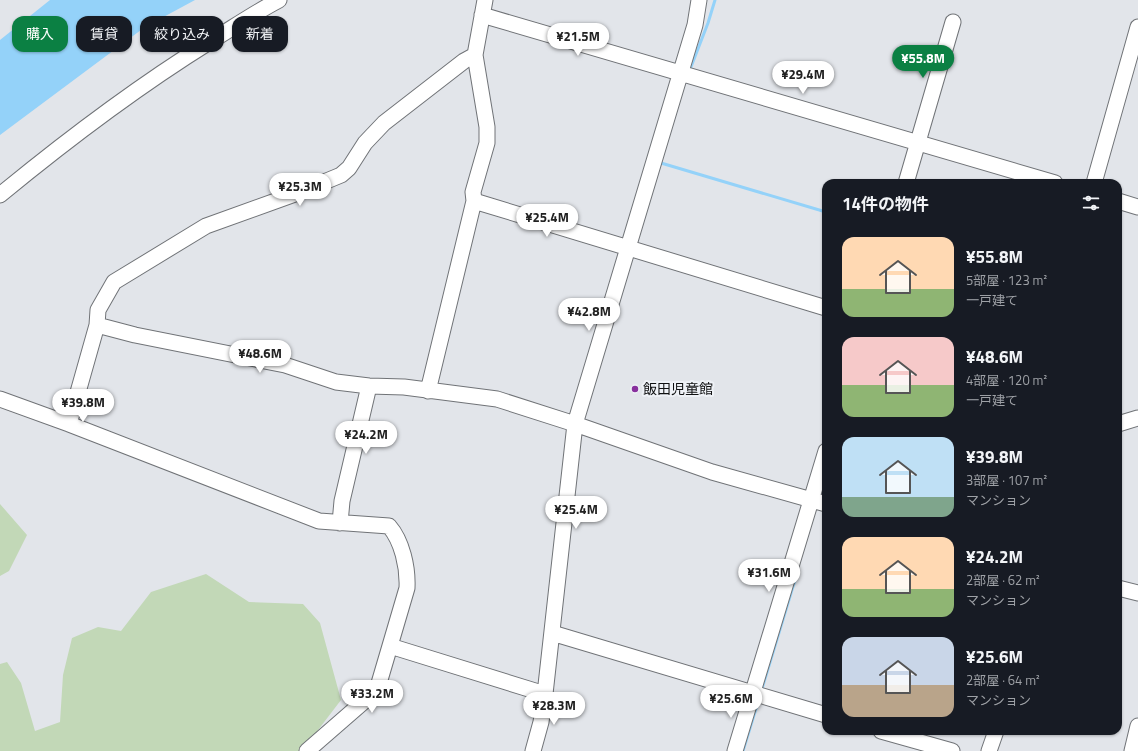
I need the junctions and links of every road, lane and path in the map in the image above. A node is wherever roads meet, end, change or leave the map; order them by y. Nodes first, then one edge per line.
1 (279, 0) edge
2 (485, 0) edge
3 (699, 0) edge
4 (482, 15) junction
5 (954, 22) dead end
6 (1138, 26) edge
7 (475, 55) junction
8 (681, 73) junction
9 (918, 142) junction
10 (907, 179) edge
11 (1042, 179) edge
12 (1095, 179) edge
13 (0, 195) edge
14 (474, 201) junction
15 (1122, 202) edge
16 (1138, 207) edge
17 (628, 248) junction
18 (822, 307) edge
19 (97, 324) junction
20 (369, 386) junction
21 (428, 391) junction
22 (0, 399) edge
23 (1138, 418) edge
24 (1122, 423) edge
25 (69, 424) junction
26 (575, 424) junction
27 (822, 464) edge
28 (811, 499) junction
29 (822, 503) edge
30 (340, 523) junction
31 (1122, 589) edge
32 (1138, 593) edge
33 (552, 633) junction
34 (390, 646) junction
35 (545, 694) junction
36 (752, 695) junction
37 (822, 714) edge
38 (1138, 726) edge
39 (895, 735) edge
40 (995, 735) edge
41 (307, 751) edge
42 (533, 751) edge
43 (735, 751) edge
44 (952, 751) edge
45 (989, 751) edge
46 (1132, 751) edge

1 - 13 street
2 - 4 street
3 - 8 street
4 - 7 street
4 - 8 street
5 - 9 street
6 - 12 street
7 - 14 street
7 - 19 street
8 - 9 street
8 - 17 street
9 - 10 street
9 - 11 street
14 - 17 street
14 - 21 street
15 - 16 street
17 - 18 street
17 - 26 street
19 - 20 street
19 - 25 street
20 - 21 street
20 - 30 street
21 - 26 street
22 - 25 street
23 - 24 street
25 - 30 street
26 - 28 street
26 - 33 street
27 - 28 street
28 - 29 street
28 - 36 street
30 - 34 street
31 - 32 street
33 - 35 street
33 - 36 street
34 - 35 street
34 - 41 street
35 - 42 street
36 - 37 street
36 - 43 street
38 - 46 street
39 - 44 street
40 - 45 street

